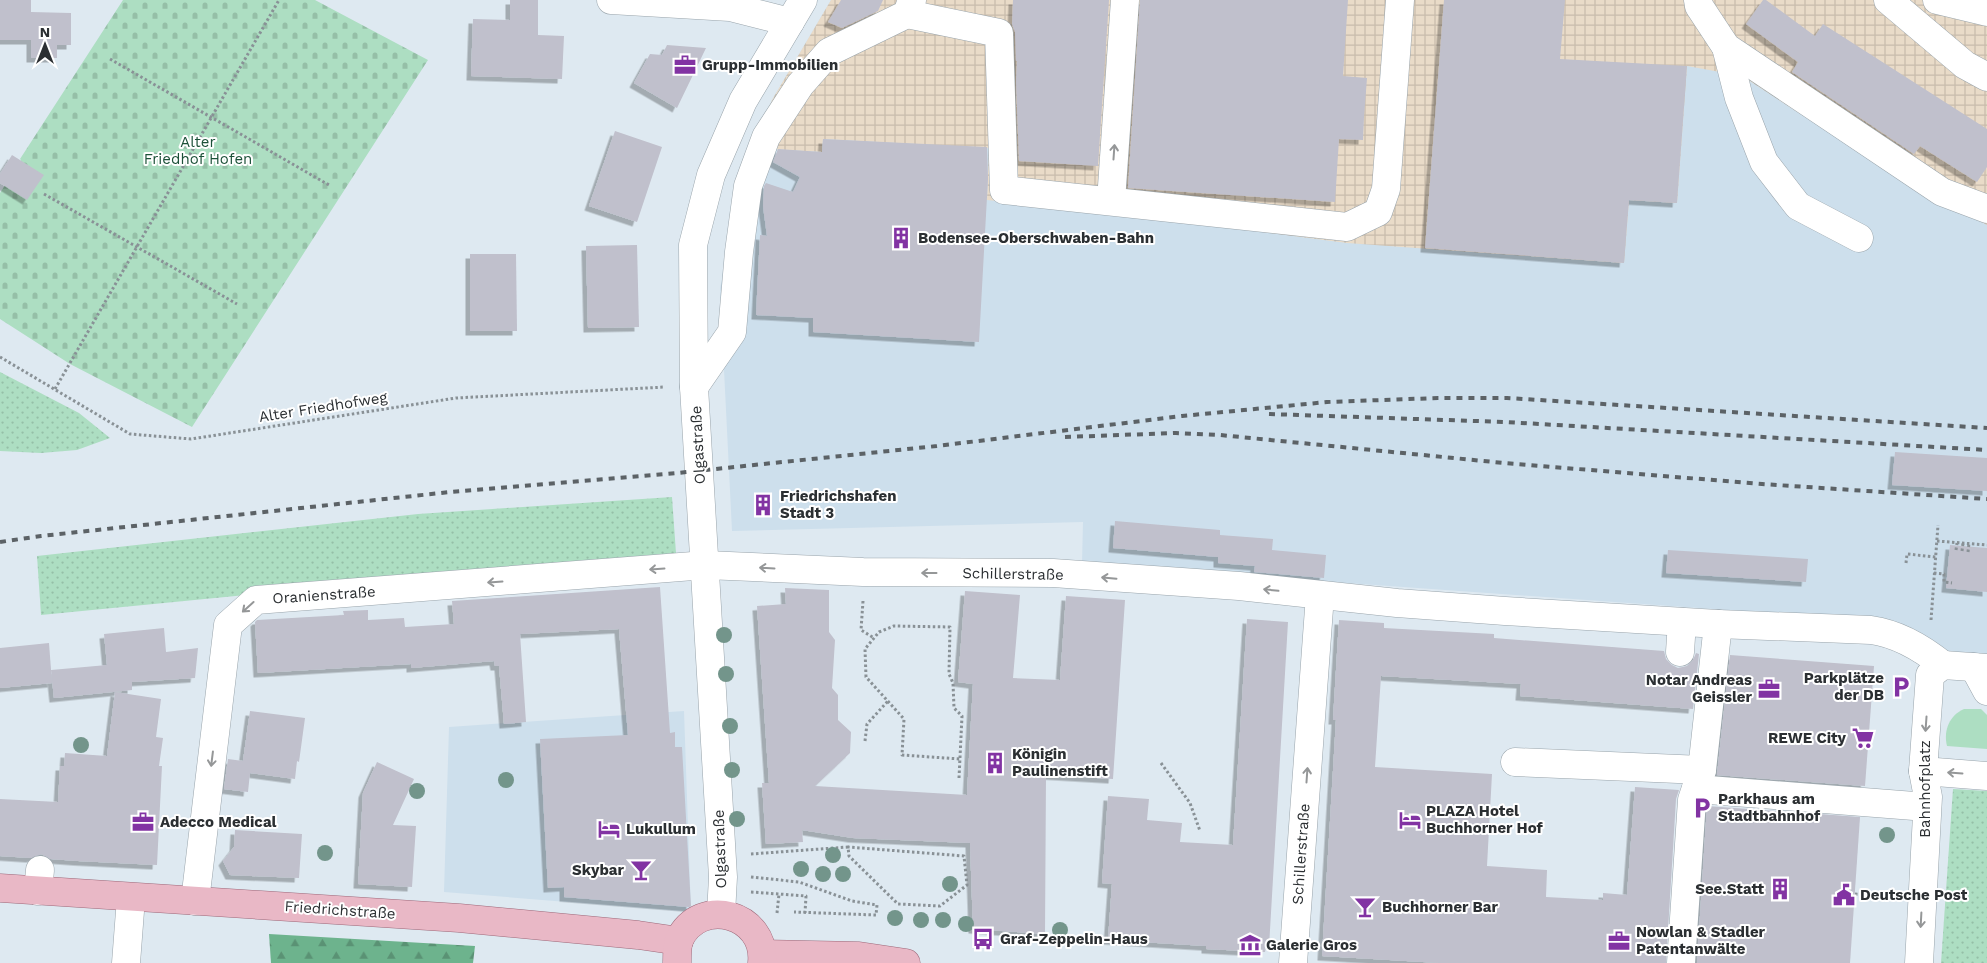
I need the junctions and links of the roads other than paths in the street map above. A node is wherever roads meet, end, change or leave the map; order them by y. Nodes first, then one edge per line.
1 (611, 0) edge
2 (1125, 0) edge
3 (1400, 0) edge
4 (1698, 0) edge
5 (1888, 0) edge
6 (1937, 0) edge
7 (909, 7) edge
8 (796, 11) edge
9 (1987, 12) edge
10 (1726, 47) junction
11 (1987, 77) edge
12 (1111, 201) junction
13 (1987, 209) edge
14 (1859, 238) dead end
15 (682, 387) junction
16 (706, 565) junction
17 (1320, 595) junction
18 (1682, 622) junction
19 (1718, 624) junction
20 (1680, 652) dead end
21 (1934, 664) junction
22 (1981, 667) edge
23 (1987, 691) edge
24 (1516, 762) dead end
25 (1923, 771) junction
26 (1987, 776) edge
27 (1699, 780) junction
28 (1726, 808) dead end
29 (1927, 816) junction
30 (0, 888) edge
31 (197, 891) junction
32 (130, 898) junction
33 (721, 914) junction
34 (678, 952) edge
35 (763, 958) edge
36 (126, 963) edge
37 (895, 963) edge
38 (1293, 963) edge
39 (1681, 963) edge
40 (1919, 963) edge

1 - 8 street
12 -> 2 street
3 - 12 street
4 - 10 street
5 - 11 street
6 - 9 street
7 - 12 street
7 - 15 street
8 - 15 street, Olgastraße
10 - 13 street
10 - 14 street
15 - 16 street, Olgastraße
17 -> 16 street, Schillerstraße
16 -> 31 street, Oranienstraße
16 - 33 street, Olgastraße
17 - 18 street, Schillerstraße
38 -> 17 street, Schillerstraße
18 - 19 street, Schillerstraße
18 - 20 street
19 - 21 street, Schillerstraße
19 - 27 street
21 - 22 street
21 -> 25 street, Bahnhofplatz
22 - 23 street
24 - 27 street
26 -> 25 street
25 - 29 street, Bahnhofplatz
27 - 29 street
27 - 39 street
28 - 29 street
29 -> 40 street, Bahnhofplatz
30 - 32 main road, Friedrichstraße
31 - 32 main road, Friedrichstraße
31 - 34 main road, Friedrichstraße
32 - 36 street
33 - 34 main road, Friedrichstraße
33 - 35 main road
35 - 37 main road

